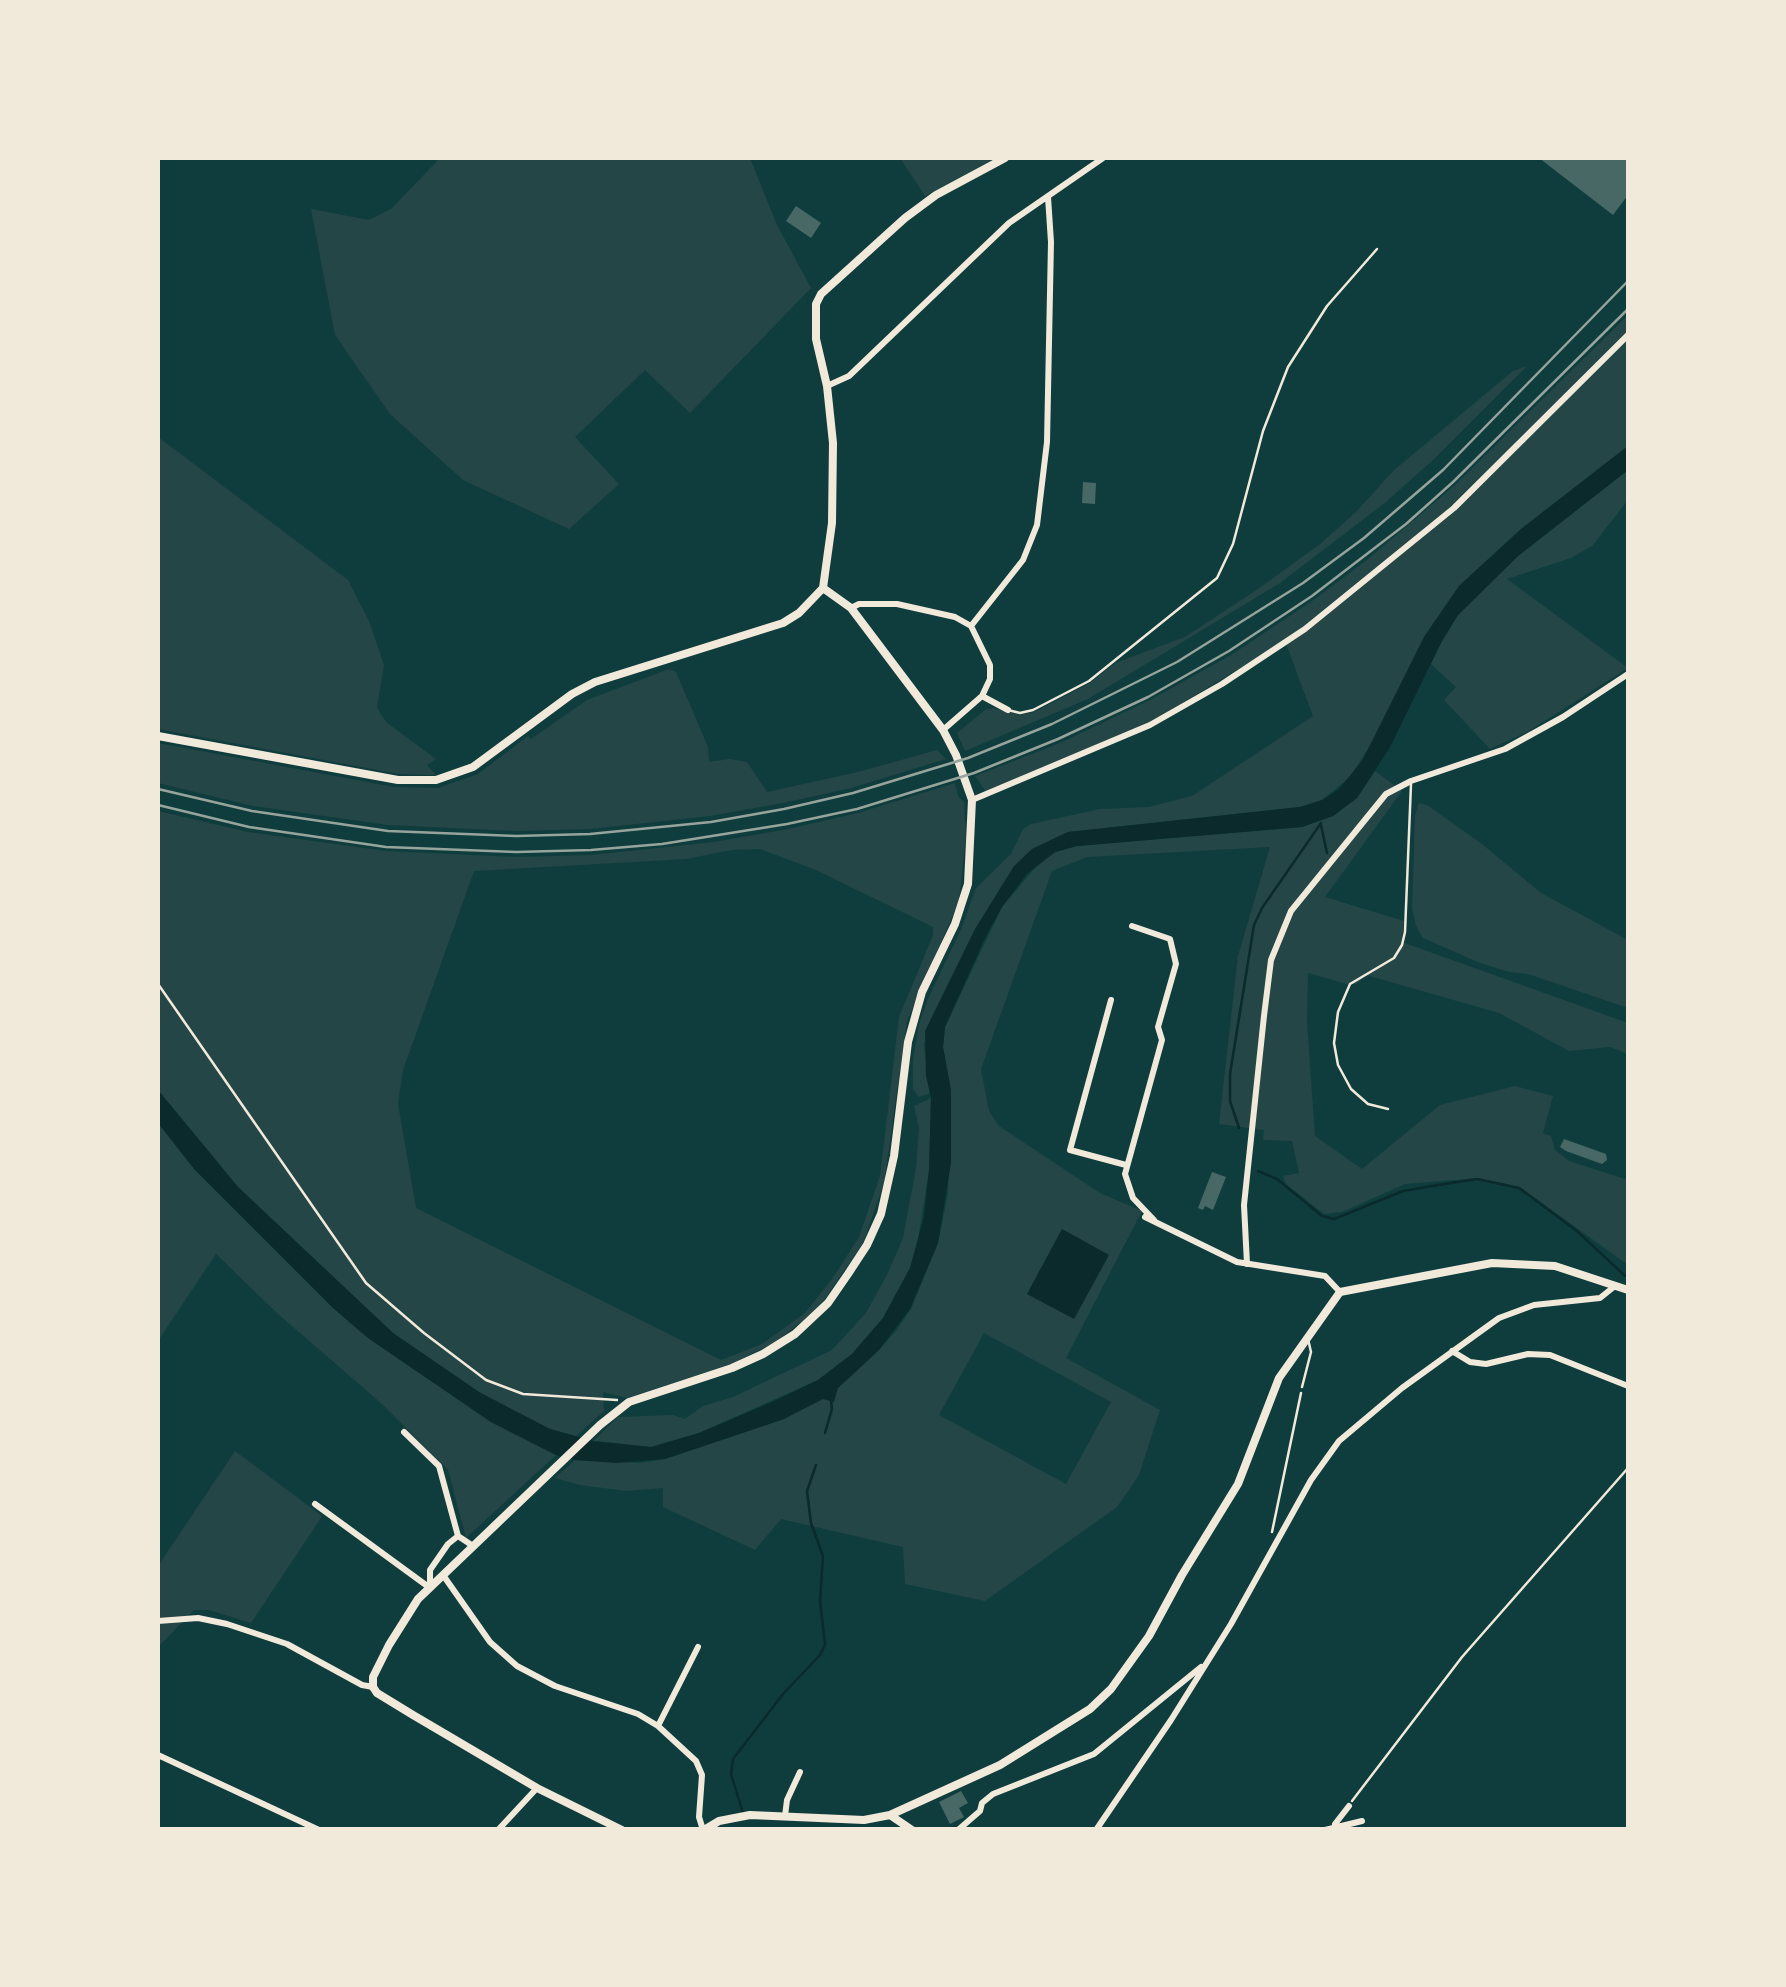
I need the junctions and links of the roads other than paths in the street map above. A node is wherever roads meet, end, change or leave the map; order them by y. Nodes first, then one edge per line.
1 (1005, 158) edge
2 (1103, 158) edge
3 (1048, 197) junction
4 (1376, 249) dead end
5 (1628, 335) edge
6 (827, 386) junction
7 (822, 588) junction
8 (851, 608) junction
9 (971, 626) junction
10 (1628, 674) edge
11 (982, 696) junction
12 (1008, 710) joint
13 (942, 730) junction
14 (158, 736) edge
15 (1411, 781) junction
16 (972, 800) junction
17 (1132, 926) dead end
18 (1111, 1000) dead end
19 (1388, 1108) dead end
20 (1126, 1165) junction
21 (1247, 1264) junction
22 (1616, 1284) junction
23 (1628, 1290) edge
24 (1340, 1292) junction
25 (1308, 1338) junction
26 (1452, 1351) junction
27 (1628, 1386) edge
28 (1302, 1387) road end
29 (404, 1432) dead end
30 (316, 1504) dead end
31 (458, 1536) junction
32 (473, 1546) junction
33 (443, 1574) junction
34 (430, 1588) junction
35 (158, 1621) edge
36 (698, 1647) dead end
37 (1205, 1665) junction
38 (373, 1687) junction
39 (658, 1726) junction
40 (158, 1755) edge
41 (800, 1772) dead end
42 (537, 1788) junction
43 (1349, 1806) road end
44 (785, 1816) junction
45 (890, 1816) junction
46 (1334, 1825) junction
47 (319, 1830) edge
48 (498, 1830) edge
49 (622, 1830) edge
50 (704, 1830) edge
51 (912, 1830) edge
52 (958, 1830) edge
53 (1096, 1830) edge
54 (1325, 1830) edge
55 (1365, 1830) edge

1 - 6 street
2 - 3 street
3 - 6 street
3 - 9 street
4 - 12 lane
5 - 16 street
6 - 7 street
7 - 8 street
7 - 14 street
8 - 9 street
8 - 13 street
9 - 11 street
10 - 15 street
11 - 12 street
11 - 13 street
13 - 16 street
15 - 19 lane
15 - 21 street
16 - 32 street
17 - 20 street
18 - 20 street
20 - 21 street
21 - 24 street
22 - 23 street
22 - 24 street
22 - 26 street
24 - 25 street
25 - 28 lane
25 - 45 street
26 - 27 street
26 - 37 street
29 - 31 street
30 - 34 street
31 - 32 street
31 - 34 street
32 - 33 street
33 - 34 street
33 - 39 street
34 - 38 street
35 - 38 street
36 - 39 street
37 - 52 street
37 - 53 street
38 - 42 street
39 - 50 street
40 - 47 street
41 - 44 street
42 - 48 street
42 - 49 street
43 - 46 street
44 - 45 street
44 - 50 street
45 - 51 street
46 - 54 street
46 - 55 street

